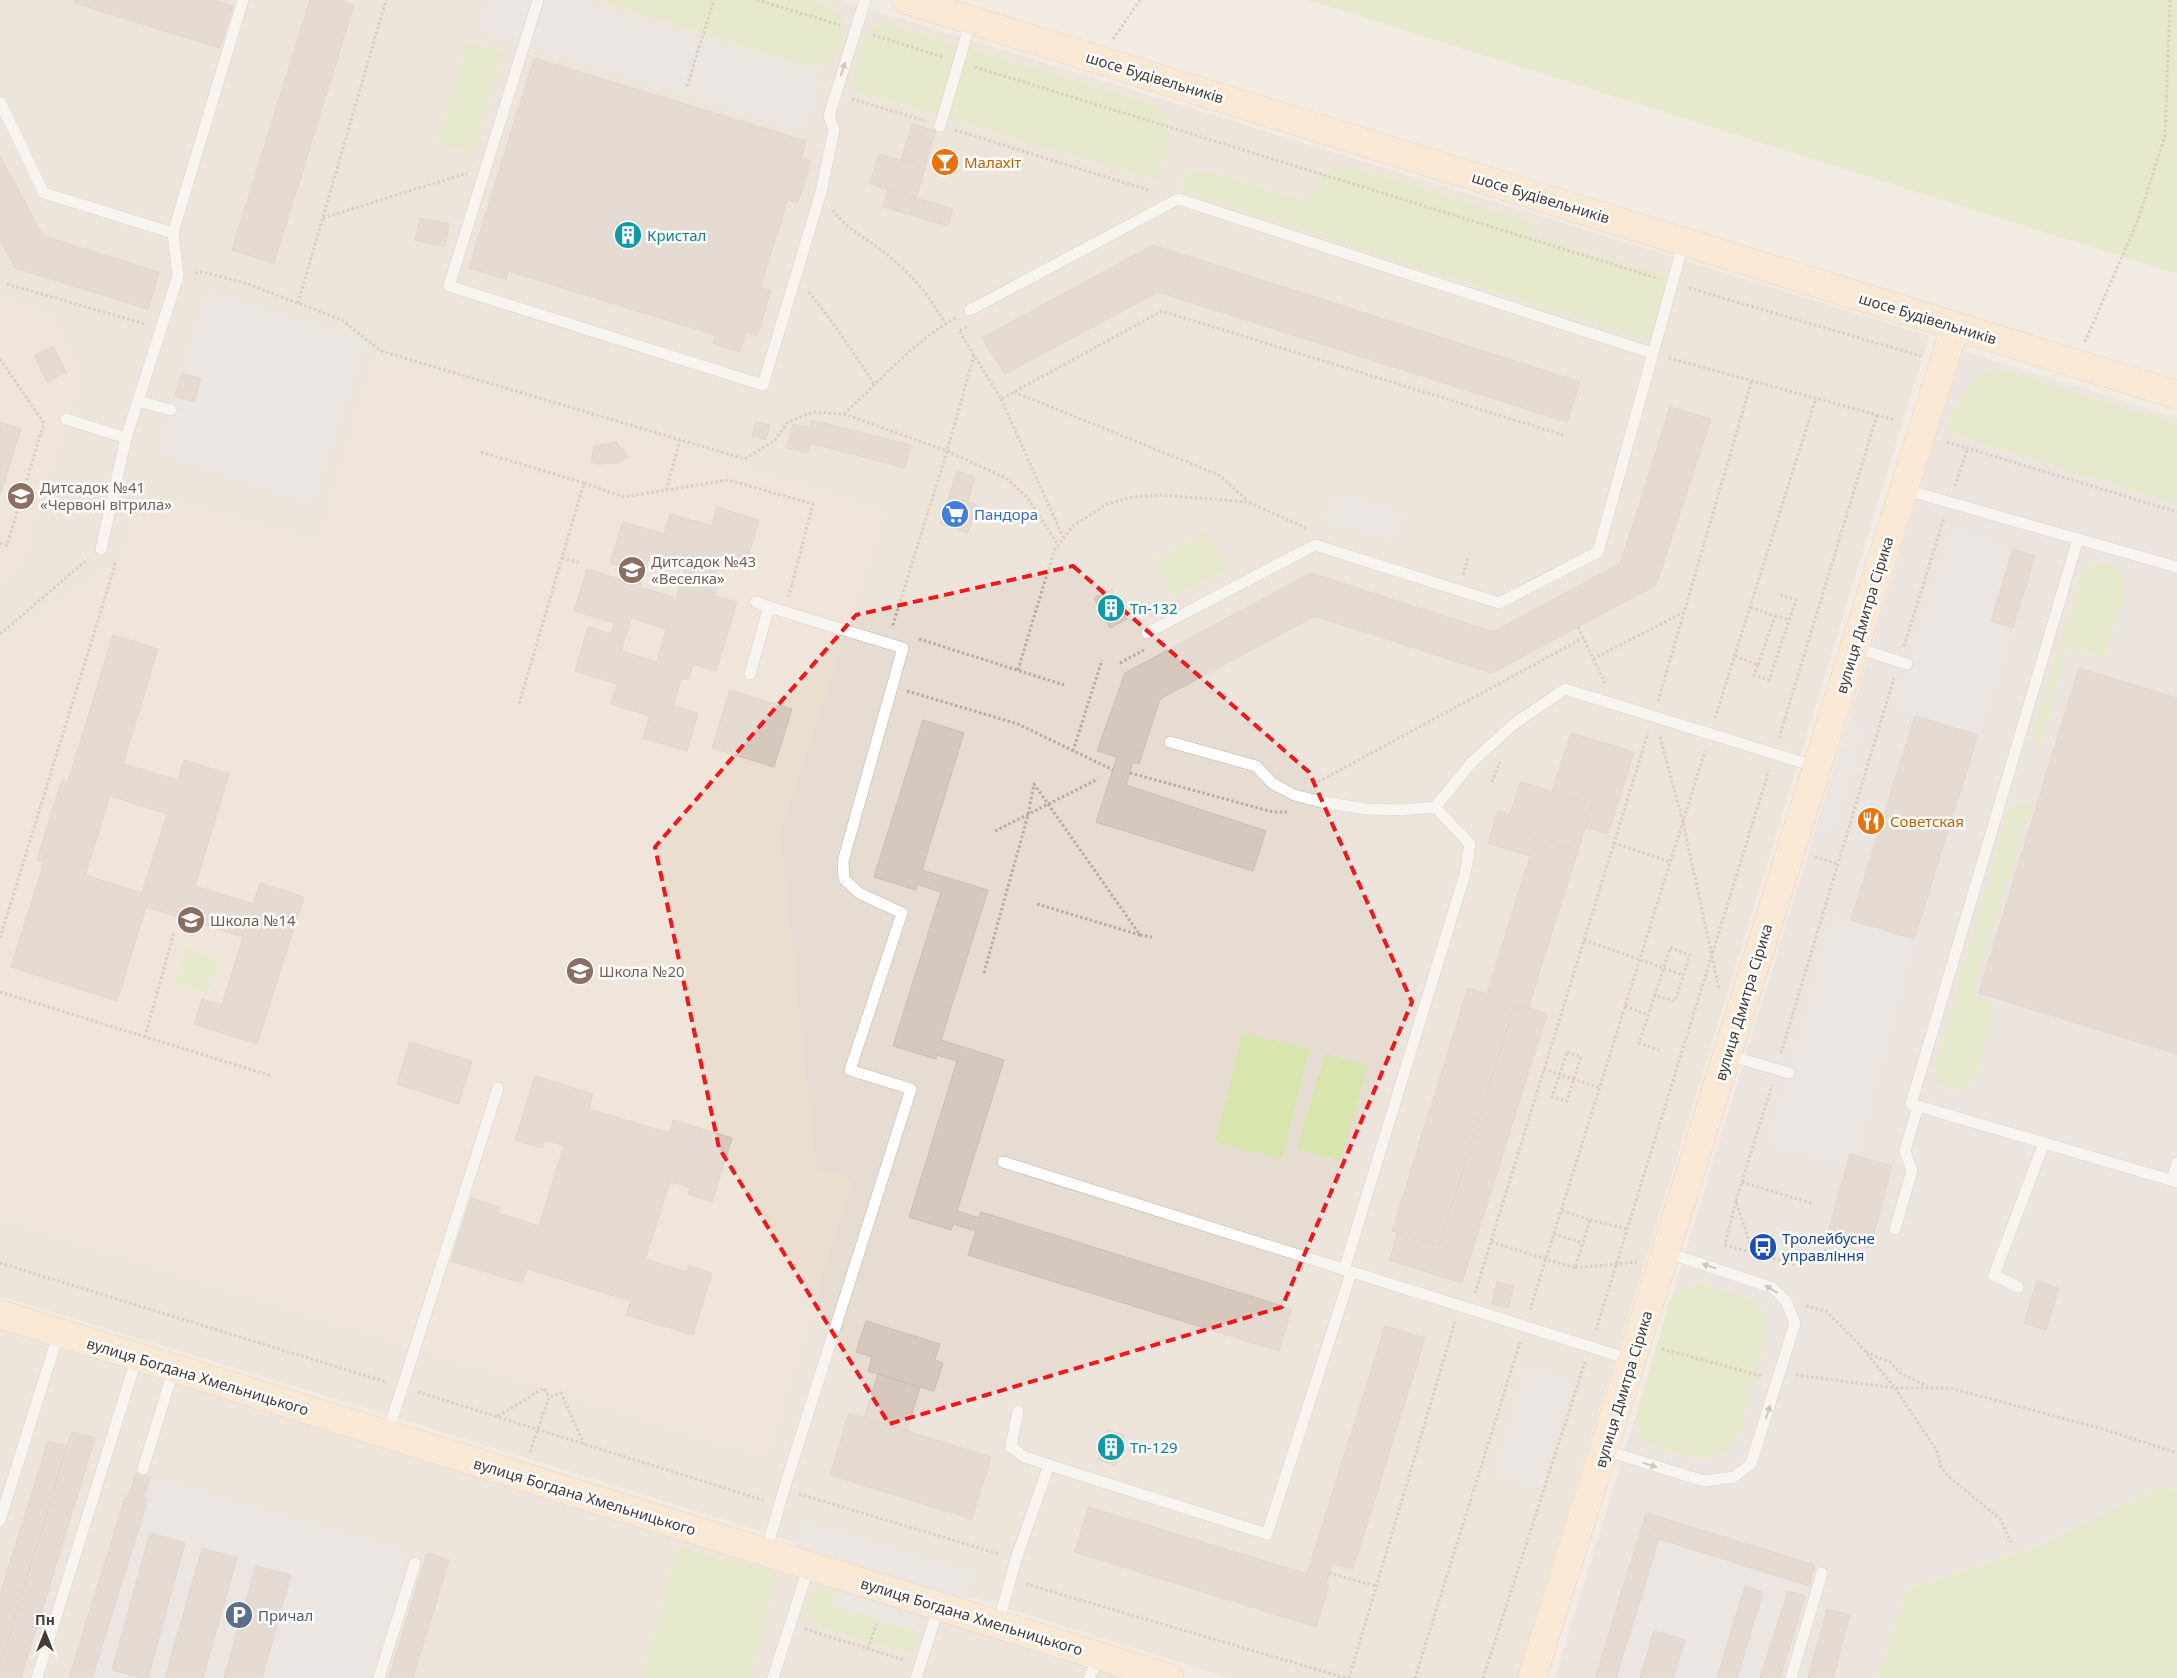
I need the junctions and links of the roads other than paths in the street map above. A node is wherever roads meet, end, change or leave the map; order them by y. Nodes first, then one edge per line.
1 (243, 0) edge
2 (865, 0) edge
3 (906, 0) edge
4 (537, 2) edge
5 (972, 20) junction
6 (0, 102) edge
7 (940, 126) road end
8 (173, 233) junction
9 (1684, 242) junction
10 (970, 310) road end
11 (1954, 326) junction
12 (1652, 353) junction
13 (2177, 395) edge
14 (138, 401) junction
15 (170, 410) dead end
16 (66, 419) dead end
17 (126, 438) junction
18 (1903, 489) junction
19 (2078, 539) junction
20 (100, 549) road end
21 (2177, 567) edge
22 (756, 602) dead end
23 (769, 607) junction
24 (1147, 633) dead end
25 (1854, 647) junction
26 (1903, 663) road end
27 (750, 674) dead end
28 (1170, 742) dead end
29 (1817, 767) junction
30 (1435, 807) junction
31 (1727, 1055) junction
32 (1789, 1073) dead end
33 (498, 1088) dead end
34 (1918, 1106) junction
35 (2044, 1143) junction
36 (1003, 1162) dead end
37 (2177, 1163) edge
38 (2174, 1181) edge
39 (1895, 1229) dead end
40 (1664, 1256) junction
41 (1348, 1271) junction
42 (2018, 1287) dead end
43 (0, 1314) edge
44 (59, 1332) junction
45 (1634, 1351) junction
46 (138, 1357) junction
47 (174, 1368) junction
48 (1018, 1412) dead end
49 (387, 1435) junction
50 (1604, 1450) junction
51 (1049, 1465) junction
52 (143, 1469) dead end
53 (0, 1520) edge
54 (766, 1552) junction
55 (415, 1562) dead end
56 (809, 1566) junction
57 (1822, 1573) dead end
58 (939, 1606) junction
59 (998, 1624) junction
60 (1095, 1667) edge
61 (37, 1678) edge
62 (379, 1678) edge
63 (773, 1678) edge
64 (916, 1678) edge
65 (1170, 1678) edge
66 (1532, 1678) edge
67 (1791, 1678) edge

1 - 8 lane
4 -> 2 lane
3 - 5 street, шосе Будівельників
5 - 7 lane
5 - 9 street, шосе Будівельників
6 - 8 lane
8 - 14 lane
9 - 11 street, шосе Будівельників
9 - 12 lane
10 - 12 lane
11 - 13 street, шосе Будівельників
11 - 18 street, вулиця Дмитра Сірика
12 - 24 lane
14 - 15 lane
14 - 17 lane
16 - 17 lane
17 - 20 lane
18 - 19 lane
18 - 25 street, вулиця Дмитра Сірика
19 - 21 lane
19 - 34 lane
22 - 23 lane
23 - 27 lane
23 - 54 lane
25 - 26 lane
25 - 29 street, вулиця Дмитра Сірика
28 - 30 lane
29 - 30 lane
29 - 31 street, вулиця Дмитра Сірика
30 - 41 lane
31 - 32 lane
31 - 40 street, вулиця Дмитра Сірика
33 - 49 lane
34 - 35 lane
34 - 39 lane
35 - 38 lane
35 - 42 lane
36 - 41 lane
37 - 38 lane
40 - 45 street, вулиця Дмитра Сірика
50 -> 40 lane
41 - 45 lane
41 - 51 lane
43 - 44 street, вулиця Богдана Хмельницького
44 - 46 street, вулиця Богдана Хмельницького
44 - 53 lane
45 - 50 street, вулиця Дмитра Сірика
46 - 47 street, вулиця Богдана Хмельницького
46 - 61 lane
47 - 49 street, вулиця Богдана Хмельницького
47 - 52 lane
48 - 51 lane
49 - 54 street, вулиця Богдана Хмельницького
50 - 66 street, вулиця Дмитра Сірика
51 - 59 lane
54 - 56 street, вулиця Богдана Хмельницького
55 - 62 lane
56 - 58 street, вулиця Богдана Хмельницького
56 - 63 lane
57 - 67 lane
58 - 59 street, вулиця Богдана Хмельницького
58 - 64 lane
59 - 60 street, вулиця Богдана Хмельницького
60 - 65 street, вулиця Богдана Хмельницького

